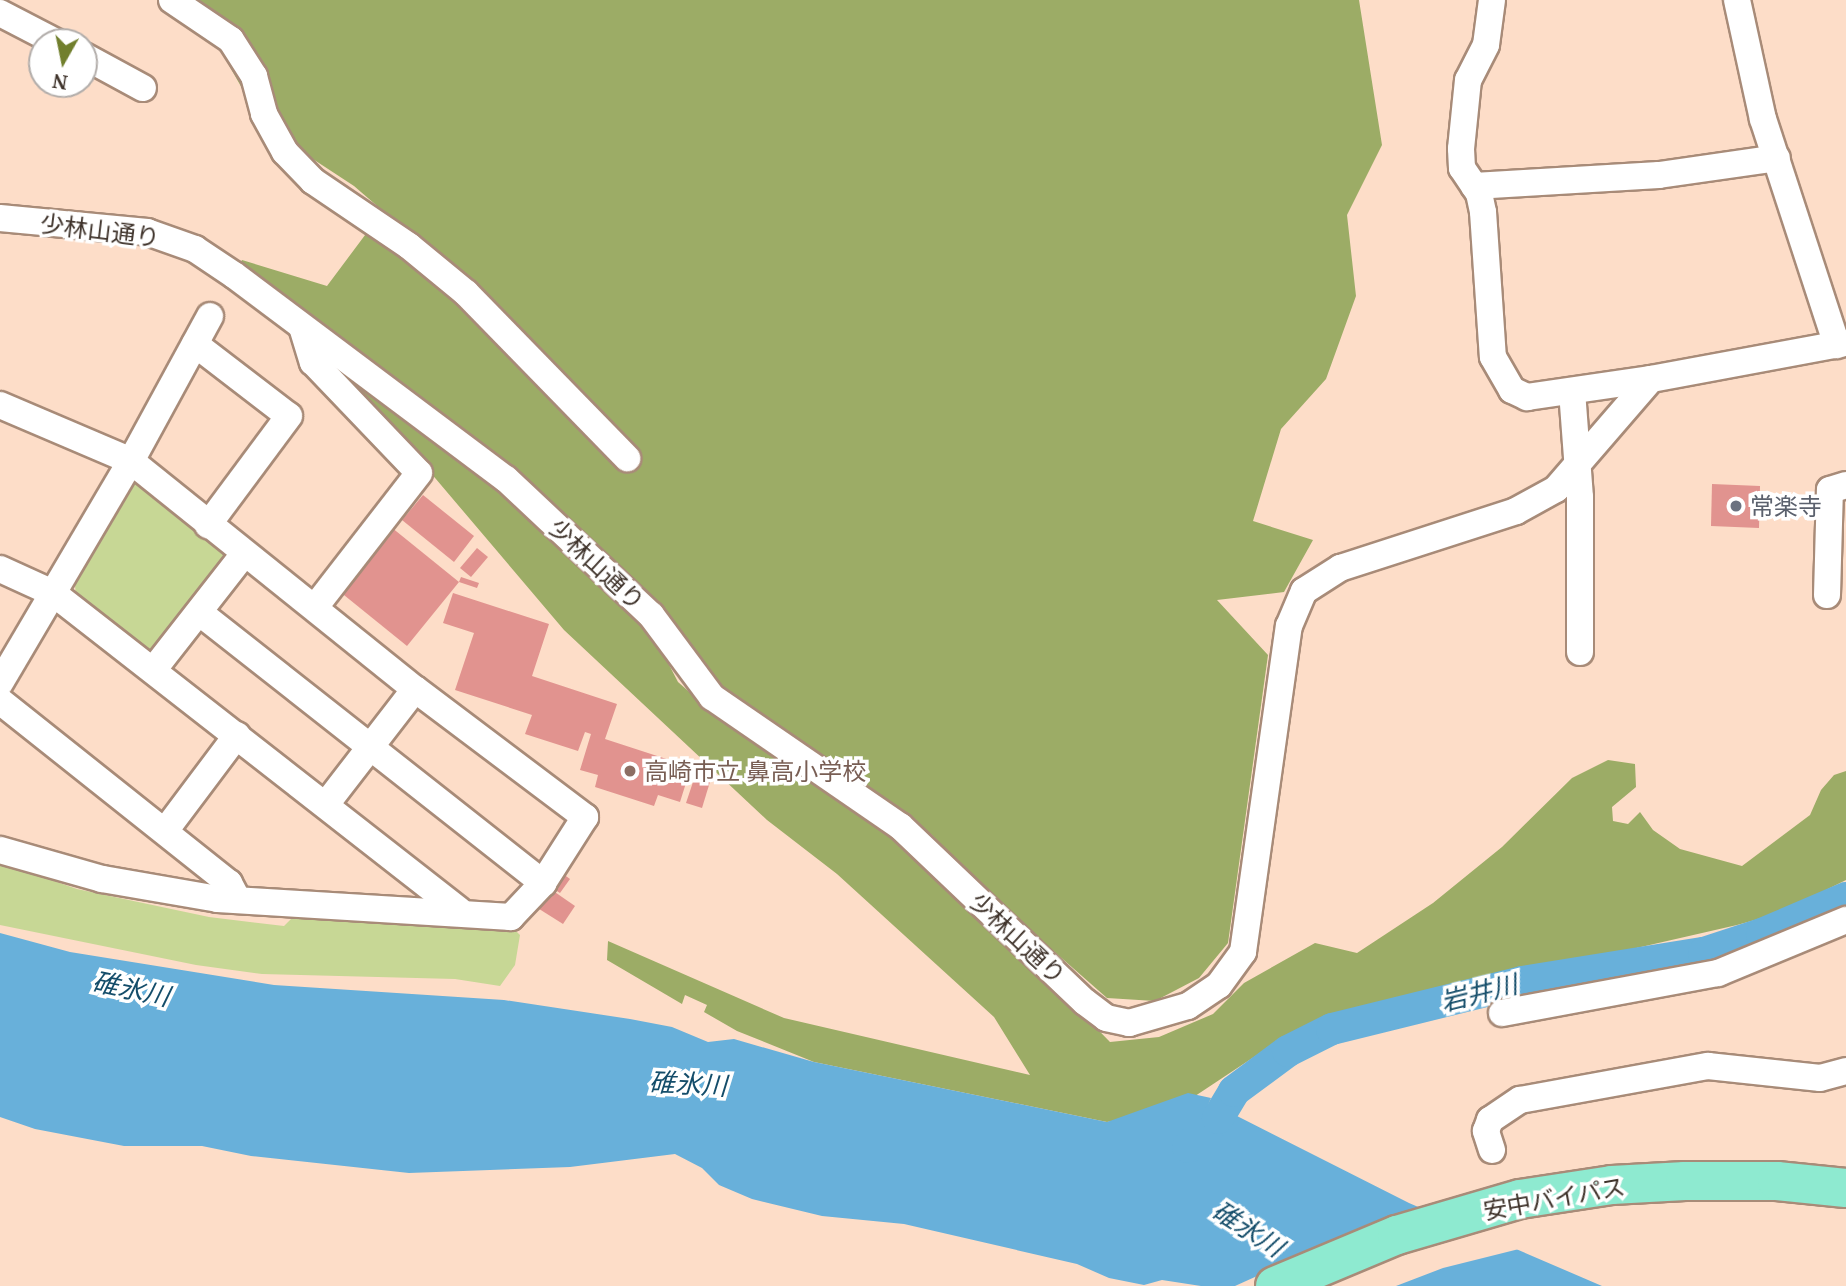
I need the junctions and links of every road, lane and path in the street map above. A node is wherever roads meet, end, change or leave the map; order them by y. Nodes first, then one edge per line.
1 (172, 0) edge
2 (1492, 0) edge
3 (1737, 0) edge
4 (0, 13) edge
5 (29, 28) edge
6 (98, 64) edge
7 (143, 88) dead end
8 (1777, 158) junction
9 (1474, 186) junction
10 (0, 218) edge
11 (209, 316) dead end
12 (302, 327) junction
13 (195, 344) junction
14 (1842, 344) edge
15 (1651, 379) junction
16 (1572, 391) junction
17 (0, 405) edge
18 (627, 458) dead end
19 (131, 461) junction
20 (1577, 463) junction
21 (1846, 485) edge
22 (208, 524) junction
23 (244, 554) junction
24 (0, 569) edge
25 (53, 593) junction
26 (1827, 595) dead end
27 (314, 607) junction
28 (200, 613) junction
29 (1580, 652) dead end
30 (155, 668) junction
31 (0, 683) edge
32 (415, 689) junction
33 (0, 701) edge
34 (237, 735) junction
35 (371, 746) junction
36 (327, 803) junction
37 (165, 831) junction
38 (0, 850) edge
39 (543, 883) junction
40 (238, 900) junction
41 (460, 910) junction
42 (1845, 927) edge
43 (1502, 1013) dead end
44 (1846, 1071) edge
45 (1492, 1150) dead end
46 (1846, 1188) edge
47 (1846, 1214) edge
48 (1275, 1286) edge
49 (1335, 1286) edge

1 - 18 street
2 - 9 street
3 - 8 street
4 - 5 street
6 - 7 street
8 - 9 street
8 - 14 street
9 - 16 street
10 - 12 street, 少林山通り
11 - 13 street
12 - 20 street, 少林山通り
12 - 27 street
13 - 19 street
13 - 22 street
14 - 15 street
15 - 16 street
15 - 20 street
16 - 20 street
17 - 19 street
19 - 22 street
19 - 25 street
20 - 29 street
21 - 26 street
22 - 23 street
23 - 27 street
23 - 28 street
24 - 25 street
25 - 30 street
25 - 31 street
27 - 32 street
28 - 30 street
28 - 35 street
30 - 34 street
32 - 35 street
32 - 39 street
33 - 37 street
34 - 36 street
34 - 37 street
35 - 36 street
35 - 39 street
36 - 41 street
37 - 40 street
38 - 40 street
39 - 41 street
40 - 41 street
42 - 43 street
44 - 45 street
46 - 48 highway, 安中バイパス
47 - 49 highway, 安中バイパス

